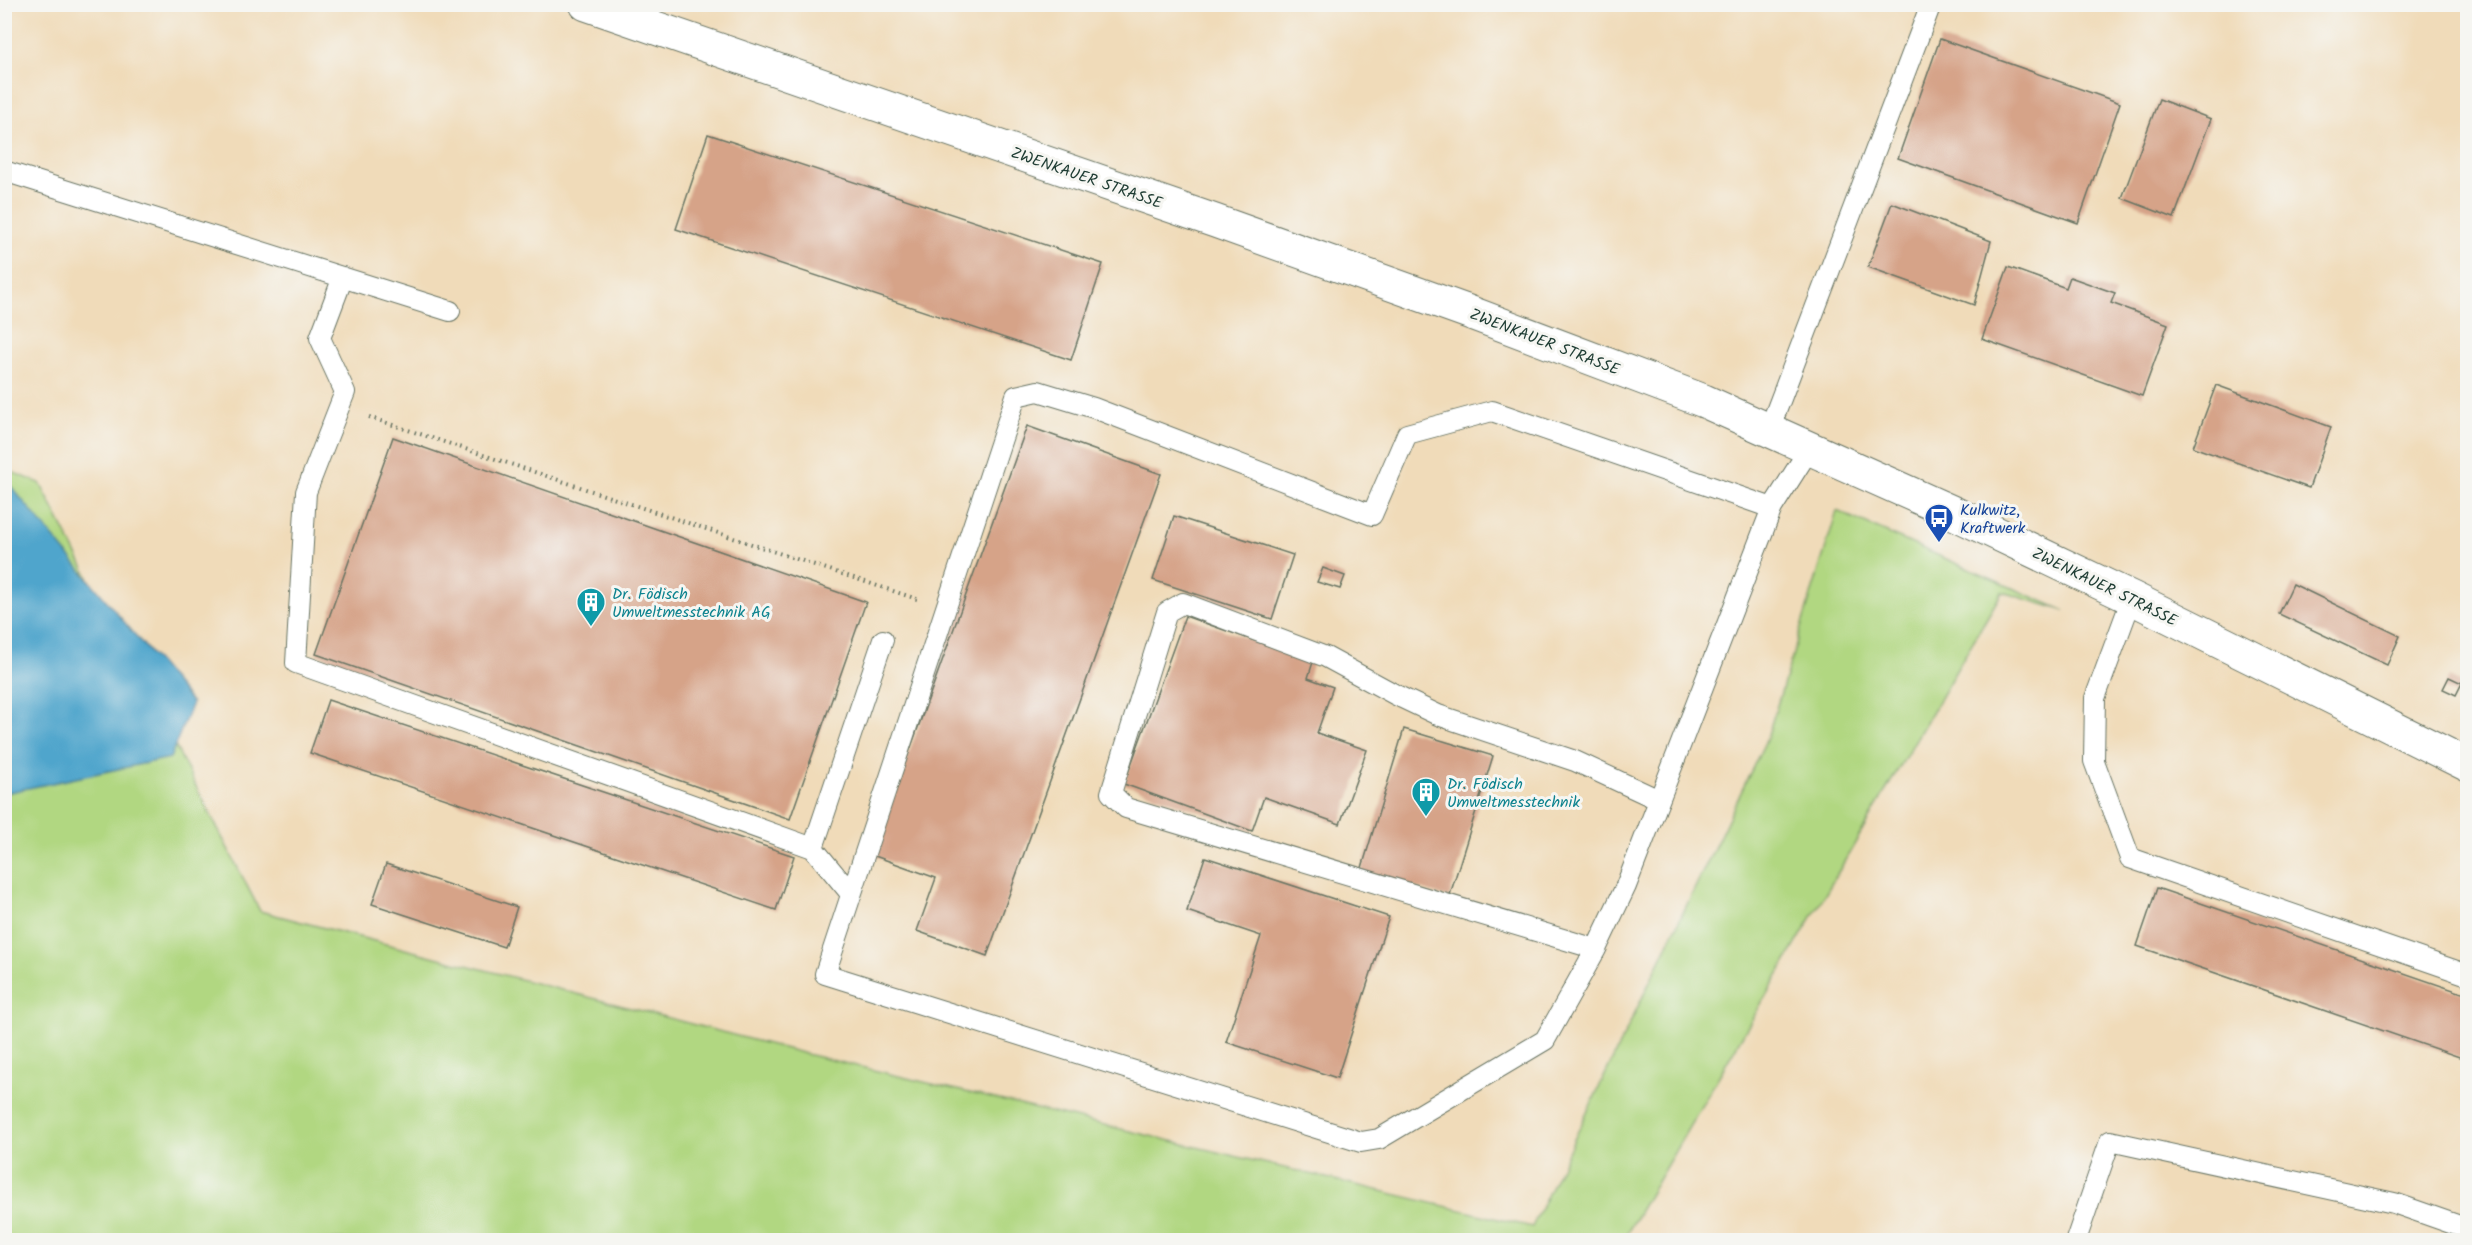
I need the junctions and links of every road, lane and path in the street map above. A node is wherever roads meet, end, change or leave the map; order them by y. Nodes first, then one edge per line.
1 (586, 4) edge
2 (1931, 4) edge
3 (4, 171) edge
4 (343, 277) junction
5 (450, 311) dead end
6 (340, 407) junction
7 (1769, 430) junction
8 (1810, 448) junction
9 (1772, 508) junction
10 (2132, 598) junction
11 (946, 609) junction
12 (883, 640) dead end
13 (2468, 765) edge
14 (1659, 801) junction
15 (813, 848) junction
16 (850, 894) junction
17 (1596, 949) junction
18 (2468, 975) edge
19 (2468, 1229) edge
20 (2076, 1240) edge

1 - 7 main road, ZWENKAUER STRASSE
2 - 7 lane
3 - 4 lane
4 - 5 lane
4 - 6 lane
6 - 11 path
6 - 15 lane
7 - 8 main road, ZWENKAUER STRASSE
8 - 9 lane
8 - 10 main road, ZWENKAUER STRASSE
9 - 11 lane
9 - 14 lane
10 - 13 main road, ZWENKAUER STRASSE
10 - 18 lane
11 - 16 lane
12 - 15 lane
14 - 17 lane
14 - 17 lane
15 - 16 lane
16 - 17 lane
19 - 20 lane

